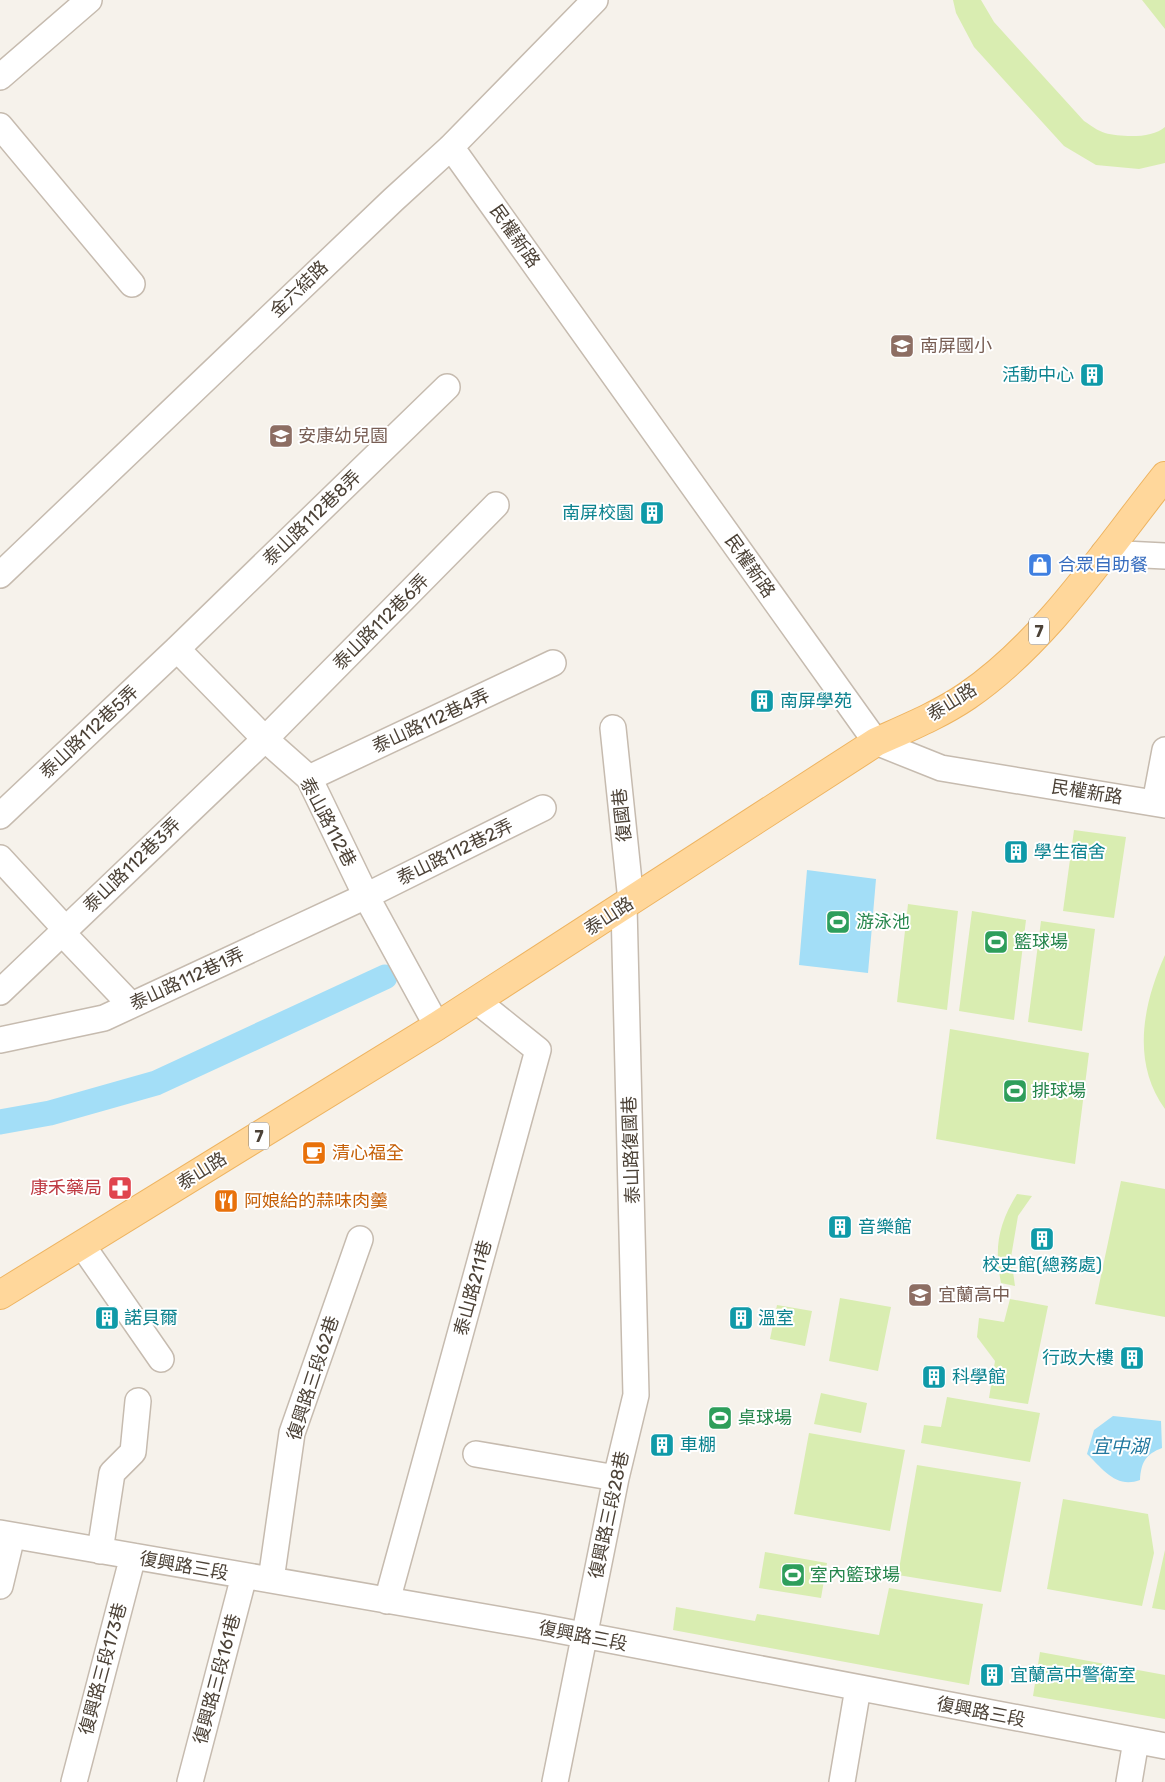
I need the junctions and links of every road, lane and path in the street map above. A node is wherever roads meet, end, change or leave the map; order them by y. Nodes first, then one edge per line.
1 (89, 0) edge
2 (595, 0) edge
3 (0, 77) edge
4 (0, 126) edge
5 (451, 147) junction
6 (132, 284) dead end
7 (447, 387) dead end
8 (1165, 476) edge
9 (496, 505) dead end
10 (1104, 553) junction
11 (1165, 556) edge
12 (0, 575) edge
13 (177, 649) junction
14 (553, 663) dead end
15 (613, 728) dead end
16 (266, 739) junction
17 (876, 742) junction
18 (1165, 750) edge
19 (309, 778) junction
20 (1160, 804) edge
21 (543, 808) dead end
22 (0, 816) edge
23 (0, 858) edge
24 (366, 896) junction
25 (628, 903) junction
26 (64, 931) junction
27 (0, 992) edge
28 (477, 1000) junction
29 (131, 1005) junction
30 (437, 1026) junction
31 (0, 1040) edge
32 (360, 1239) dead end
33 (82, 1245) junction
34 (0, 1295) edge
35 (161, 1359) dead end
36 (636, 1395) joint
37 (138, 1401) dead end
38 (476, 1454) dead end
39 (616, 1478) junction
40 (6, 1534) edge
41 (100, 1551) junction
42 (133, 1556) junction
43 (244, 1576) junction
44 (271, 1580) junction
45 (0, 1586) edge
46 (387, 1601) junction
47 (585, 1636) junction
48 (858, 1688) junction
49 (1136, 1741) junction
50 (1165, 1746) edge
51 (74, 1782) edge
52 (190, 1782) edge
53 (555, 1782) edge
54 (842, 1782) edge
55 (1129, 1782) edge

1 - 3 street
2 - 5 street, 金六結路
4 - 6 street
5 - 12 street, 金六結路
5 - 17 street, 民權新路
7 - 13 street, 泰山路112巷8弄
8 - 10 main road, 泰山路 / 7
9 - 16 street, 泰山路112巷6弄
10 - 11 street
10 - 17 main road, 泰山路 / 7
13 - 16 street, 泰山路112巷
13 - 22 street, 泰山路112巷5弄
14 - 19 street, 泰山路112巷4弄
15 - 25 street, 復國巷
16 - 19 street, 泰山路112巷
16 - 26 street, 泰山路112巷3弄
17 - 20 street, 民權新路
17 - 25 main road, 泰山路 / 7
18 - 20 street
19 - 24 street, 泰山路112巷
21 - 24 street, 泰山路112巷2弄
23 - 26 street
24 - 29 street, 泰山路112巷1弄
24 - 30 street, 泰山路112巷
25 - 28 main road, 泰山路 / 7
25 - 36 street, 泰山路復國巷
26 - 27 street, 泰山路112巷3弄
26 - 29 street
28 - 30 main road, 泰山路 / 7
28 - 46 street, 泰山路211巷
29 - 31 street, 泰山路112巷1弄
30 - 33 main road, 泰山路 / 7
32 - 44 street, 復興路三段62巷
33 - 34 main road, 泰山路 / 7
33 - 35 street
36 - 39 street, 復興路三段28巷
37 - 41 street
38 - 39 street
39 - 47 street, 復興路三段28巷
40 - 41 street, 復興路三段
40 - 45 street
41 - 42 street, 復興路三段
42 - 43 street, 復興路三段
42 - 51 street, 復興路三段173巷
43 - 44 street, 復興路三段
43 - 52 street, 復興路三段161巷
44 - 46 street, 復興路三段
46 - 47 street, 復興路三段
47 - 48 street, 復興路三段
47 - 53 street, 復興路三段28巷
48 - 49 street, 復興路三段
48 - 54 street
49 - 50 street, 復興路三段
49 - 55 street

